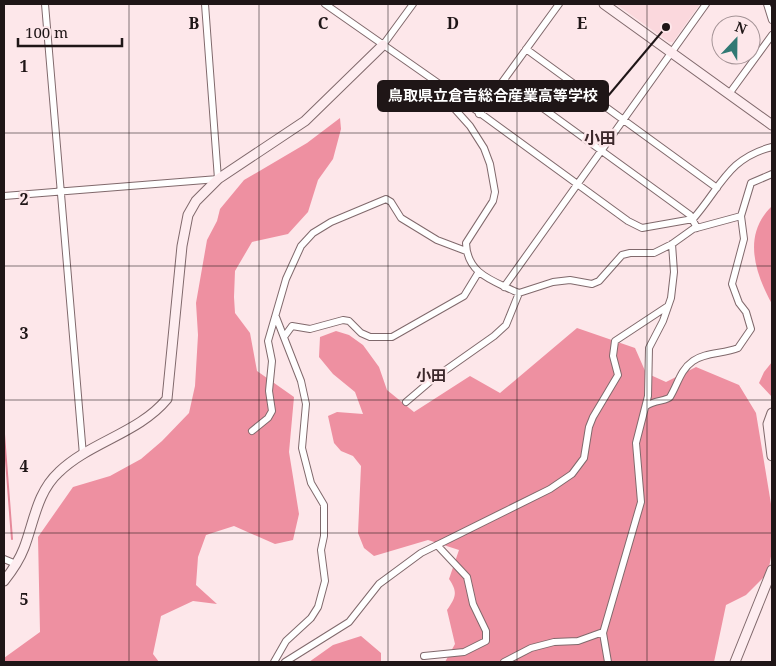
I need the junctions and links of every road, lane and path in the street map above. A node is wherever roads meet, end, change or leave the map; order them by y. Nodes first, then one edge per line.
1 (45, 4) edge
2 (205, 4) edge
3 (325, 4) edge
4 (413, 4) edge
5 (559, 4) edge
6 (604, 4) edge
7 (706, 4) edge
8 (766, 4) edge
9 (772, 20) edge
10 (772, 35) edge
11 (383, 45) junction
12 (526, 49) junction
13 (672, 52) junction
14 (504, 80) junction
15 (448, 90) junction
16 (729, 94) junction
17 (479, 114) junction
18 (622, 119) junction
19 (772, 125) edge
20 (772, 147) edge
21 (600, 150) junction
22 (772, 174) edge
23 (218, 179) junction
24 (576, 184) junction
25 (717, 188) junction
26 (62, 191) junction
27 (4, 196) edge
28 (740, 216) junction
29 (693, 219) junction
30 (697, 228) junction
31 (672, 244) junction
32 (466, 251) junction
33 (478, 273) junction
34 (504, 287) junction
35 (519, 294) junction
36 (668, 306) junction
37 (276, 317) junction
38 (284, 337) junction
39 (406, 402) dead end
40 (646, 406) junction
41 (772, 413) edge
42 (252, 431) dead end
43 (83, 455) junction
44 (772, 456) edge
45 (438, 546) junction
46 (4, 559) edge
47 (16, 564) junction
48 (772, 570) edge
49 (4, 581) edge
50 (603, 632) junction
51 (424, 656) dead end
52 (274, 662) edge
53 (285, 662) edge
54 (504, 662) edge
55 (608, 662) edge
56 (735, 662) edge

1 - 26 street
2 - 23 street
3 - 11 street
4 - 11 street
5 - 12 street
6 - 13 street
7 - 13 street
8 - 9 street
10 - 16 street
11 - 15 street
11 - 23 street
12 - 14 street
12 - 18 street
13 - 16 street
13 - 18 street
14 - 17 street
14 - 21 street
15 - 17 street
15 - 32 street
16 - 19 street
17 - 24 street
18 - 21 street
18 - 25 street
20 - 25 street
21 - 24 street
21 - 29 street
22 - 28 street
23 - 26 street
23 - 43 street
24 - 29 street
24 - 34 street
25 - 29 street
26 - 27 street
26 - 43 street
28 - 30 street
28 - 40 street
29 - 30 street
30 - 31 street
31 - 35 street
31 - 36 street
32 - 33 street
32 - 37 street
33 - 34 street
33 - 38 street
34 - 35 street
35 - 39 street
36 - 40 street
36 - 45 street
37 - 38 street
37 - 42 street
38 - 52 street
40 - 50 street
41 - 44 street
43 - 47 street
45 - 51 street
45 - 53 street
46 - 47 street
47 - 49 street
48 - 56 street
50 - 54 street
50 - 55 street

